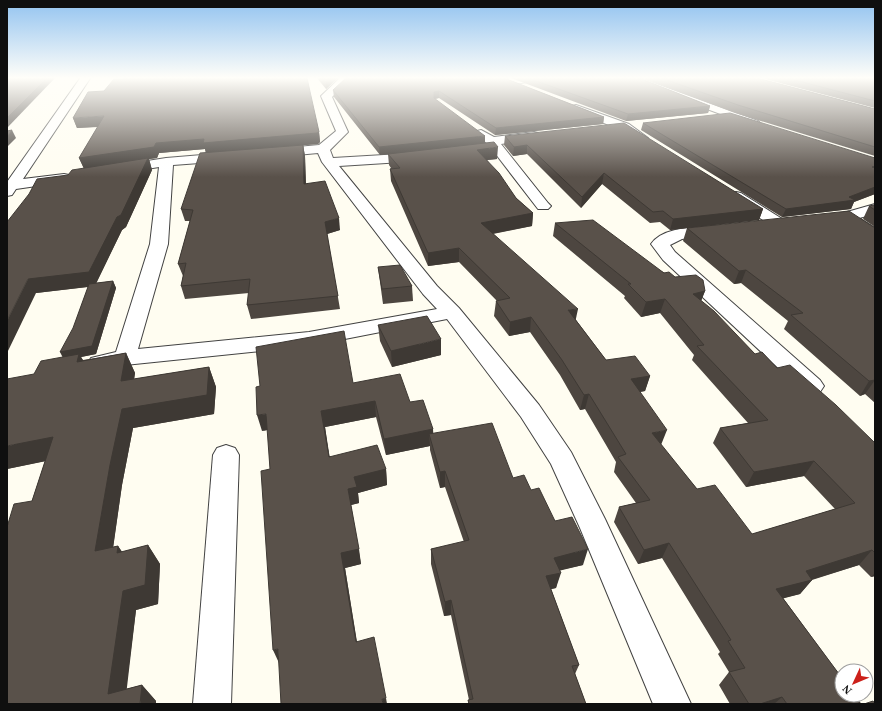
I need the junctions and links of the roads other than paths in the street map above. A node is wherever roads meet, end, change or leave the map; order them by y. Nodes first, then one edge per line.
1 (63, 110) edge
2 (332, 110) edge
3 (583, 110) edge
4 (714, 110) edge
5 (731, 116) junction
6 (708, 118) edge
7 (648, 125) edge
8 (625, 127) junction
9 (474, 128) edge
10 (769, 128) edge
11 (596, 129) edge
12 (544, 135) edge
13 (652, 144) edge
14 (490, 147) junction
15 (260, 154) edge
16 (237, 156) edge
17 (327, 156) junction
18 (432, 156) edge
19 (166, 162) junction
20 (112, 170) edge
21 (74, 176) edge
22 (9, 188) edge
23 (727, 191) edge
24 (543, 206) dead end
25 (875, 209) edge
26 (758, 227) edge
27 (728, 230) edge
28 (875, 235) edge
29 (452, 312) junction
30 (124, 358) junction
31 (77, 367) edge
32 (828, 400) edge
33 (226, 455) dead end
34 (212, 704) edge
35 (672, 704) edge

1 - 22 street
2 - 17 street
3 - 8 street
4 - 5 street
5 - 6 street
5 - 10 street
7 - 8 street
8 - 11 street
8 - 13 street
9 - 14 street
12 - 14 street
14 - 24 street
15 - 17 street
16 - 19 street
17 - 18 street
17 - 29 street
19 - 20 street
19 - 30 street
21 - 22 street
23 - 26 street
25 - 28 street
27 - 32 street
29 - 30 street
29 - 35 street
30 - 31 street
33 - 34 street

